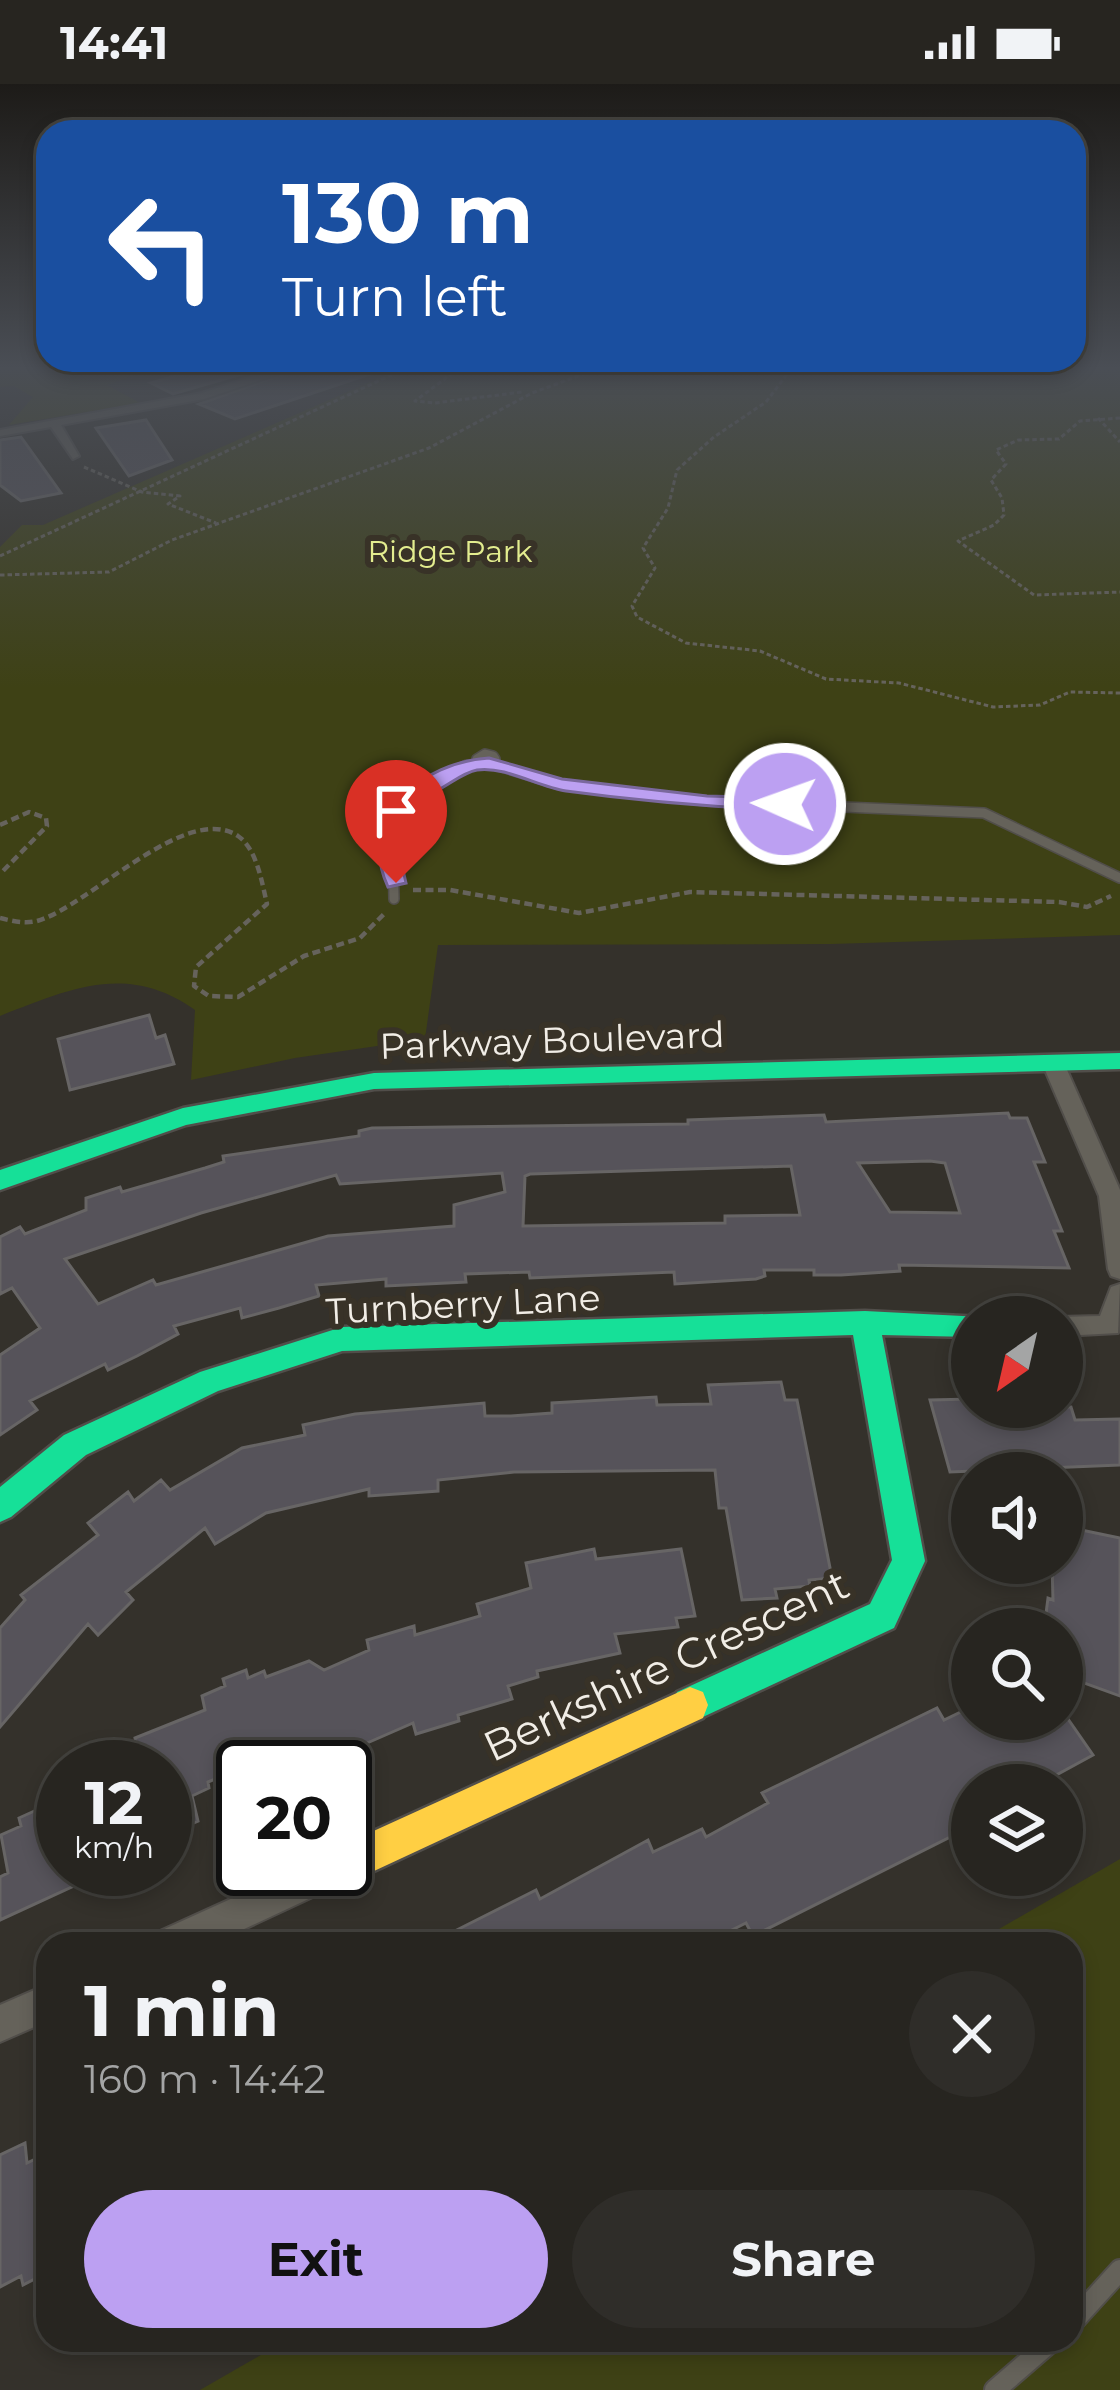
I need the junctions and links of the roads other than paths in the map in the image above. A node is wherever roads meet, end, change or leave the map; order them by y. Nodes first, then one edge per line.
1 (1120, 878) edge
2 (394, 899) road end
3 (1120, 1061) edge
4 (1053, 1063) junction
5 (0, 1180) edge
6 (1120, 1270) edge
7 (1120, 1294) edge
8 (865, 1323) junction
9 (951, 1324) edge
10 (1083, 1325) edge
11 (0, 1507) edge
12 (372, 1852) edge
13 (277, 1896) edge
14 (199, 1932) edge
15 (36, 2008) edge
16 (0, 2024) edge
17 (1120, 2270) edge
18 (1083, 2314) edge
19 (1039, 2352) edge
20 (995, 2390) edge

1 - 2 lane
3 - 4 street, Parkway Boulevard
4 - 5 street, Parkway Boulevard
4 - 6 street
7 - 10 street
8 - 9 street, Turnberry Lane
8 - 11 street, Turnberry Lane
8 - 12 street, Berkshire Crescent
13 - 14 street
15 - 16 street
17 - 18 lane
19 - 20 lane

